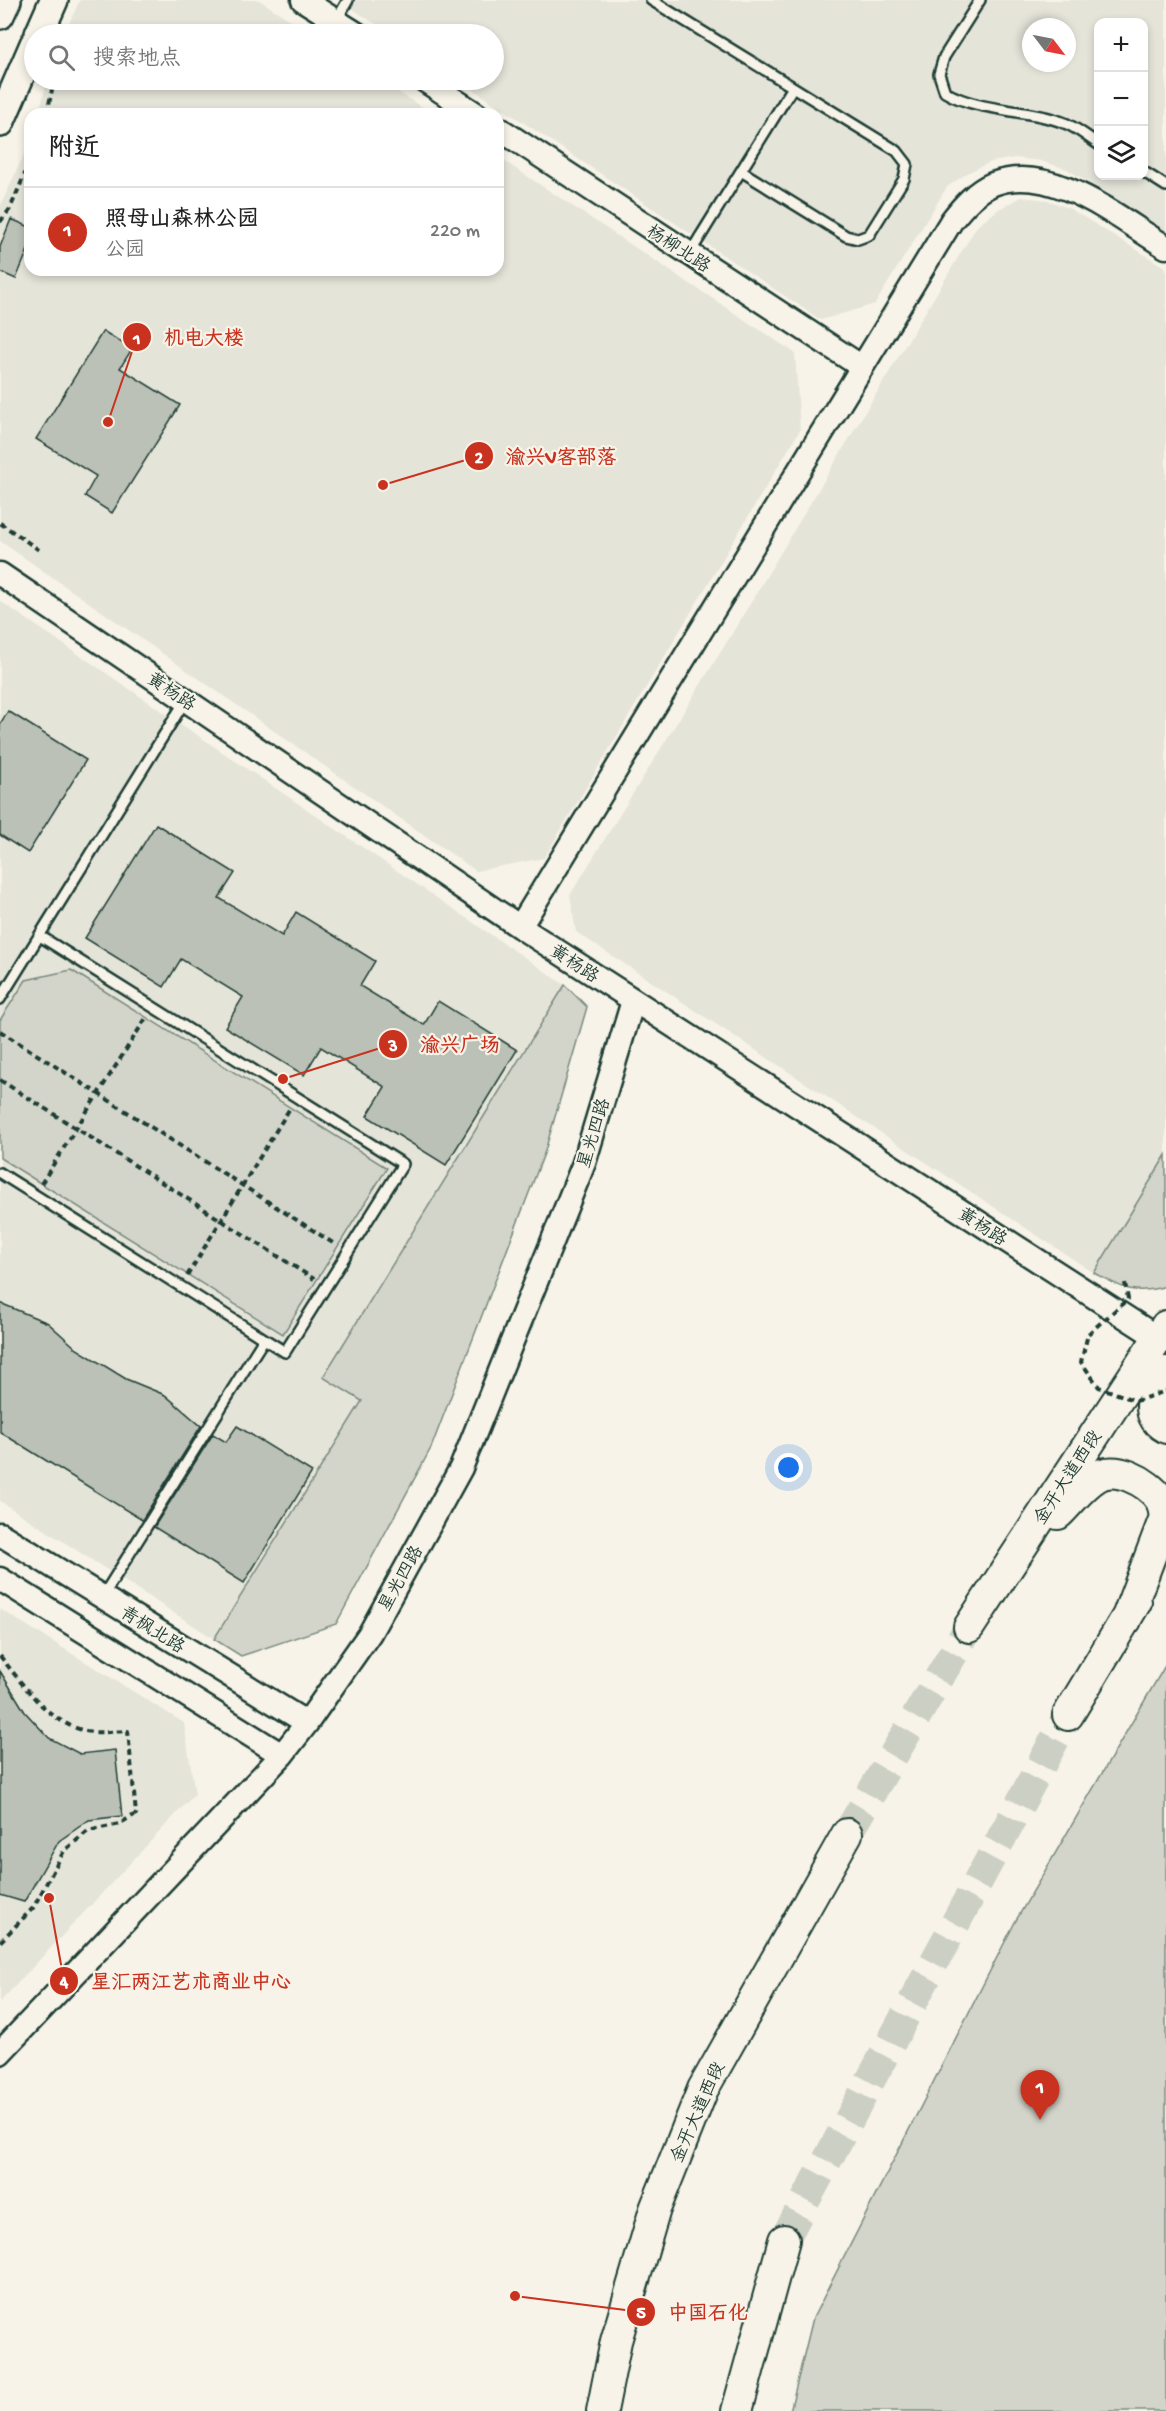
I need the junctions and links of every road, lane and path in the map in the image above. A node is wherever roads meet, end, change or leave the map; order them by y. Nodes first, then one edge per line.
1 (7, 0) edge
2 (54, 0) edge
3 (303, 0) edge
4 (348, 0) edge
5 (651, 0) edge
6 (981, 0) edge
7 (0, 15) edge
8 (336, 21) junction
9 (43, 24) edge
10 (341, 24) edge
11 (24, 67) edge
12 (793, 87) junction
13 (52, 90) edge
14 (439, 90) edge
15 (48, 108) edge
16 (467, 108) edge
17 (0, 123) edge
18 (504, 132) edge
19 (1094, 141) edge
20 (741, 171) junction
21 (1148, 175) edge
22 (24, 176) edge
23 (1166, 186) edge
24 (0, 222) edge
25 (1166, 247) edge
26 (689, 255) junction
27 (862, 367) junction
28 (0, 523) edge
29 (39, 550) dead end
30 (0, 574) edge
31 (185, 701) junction
32 (520, 927) junction
33 (40, 936) junction
34 (0, 999) edge
35 (633, 1001) junction
36 (153, 1006) junction
37 (0, 1031) edge
38 (0, 1080) edge
39 (98, 1093) junction
40 (297, 1097) junction
41 (76, 1128) junction
42 (0, 1173) edge
43 (243, 1185) junction
44 (34, 1195) junction
45 (221, 1221) junction
46 (348, 1252) junction
47 (1125, 1283) dead end
48 (180, 1287) junction
49 (326, 1287) junction
50 (1162, 1332) edge
51 (264, 1339) junction
52 (1166, 1372) edge
53 (1166, 1391) edge
54 (1166, 1428) edge
55 (0, 1534) edge
56 (1166, 1554) edge
57 (1013, 1559) junction
58 (0, 1579) edge
59 (102, 1597) junction
60 (1126, 1620) junction
61 (969, 1627) tunnel mouth
62 (0, 1656) edge
63 (1068, 1715) tunnel mouth
64 (306, 1723) junction
65 (282, 1755) junction
66 (847, 1834) tunnel mouth
67 (0, 1942) edge
68 (0, 2053) edge
69 (783, 2240) tunnel mouth
70 (602, 2411) edge
71 (737, 2411) edge

1 - 7 main road
2 - 9 main road
3 - 8 street
4 - 8 lane
5 - 12 lane
6 - 19 lane
8 - 10 street
11 - 17 main road
12 - 20 lane
12 - 20 lane
13 - 15 path
14 - 16 street
18 - 26 street, 杨柳北路
20 - 26 lane
21 - 23 lane
22 - 24 path
25 - 27 street
26 - 27 street, 杨柳北路
27 - 32 street
28 - 29 path
30 - 31 street, 黄杨路
31 - 32 street, 黄杨路
31 - 33 lane
32 - 35 street, 黄杨路
33 - 34 lane
33 - 36 lane
35 - 50 street, 黄杨路
35 - 64 street, 星光四路
36 - 39 path
36 - 40 lane
37 - 39 path
38 - 41 path
39 - 41 path
39 - 43 path
40 - 43 path
40 - 46 lane
41 - 44 path
41 - 45 path
42 - 44 lane
43 - 45 path
43 - 46 path
44 - 48 lane
45 - 48 path
45 - 49 path
46 - 49 lane
47 - 53 path, bridge
48 - 51 lane
49 - 51 lane
50 - 57 main road, 金开大道西段
51 - 59 lane
52 - 54 main road
55 - 59 street, 青枫北路
56 - 60 main road
57 - 60 main road
57 - 61 main road, 金开大道西段
58 - 65 street
59 - 64 street, 青枫北路
60 - 63 main road
62 - 67 path
64 - 65 street, 星光四路
65 - 68 street, 星光四路
66 - 70 main road, 金开大道西段
69 - 71 main road

